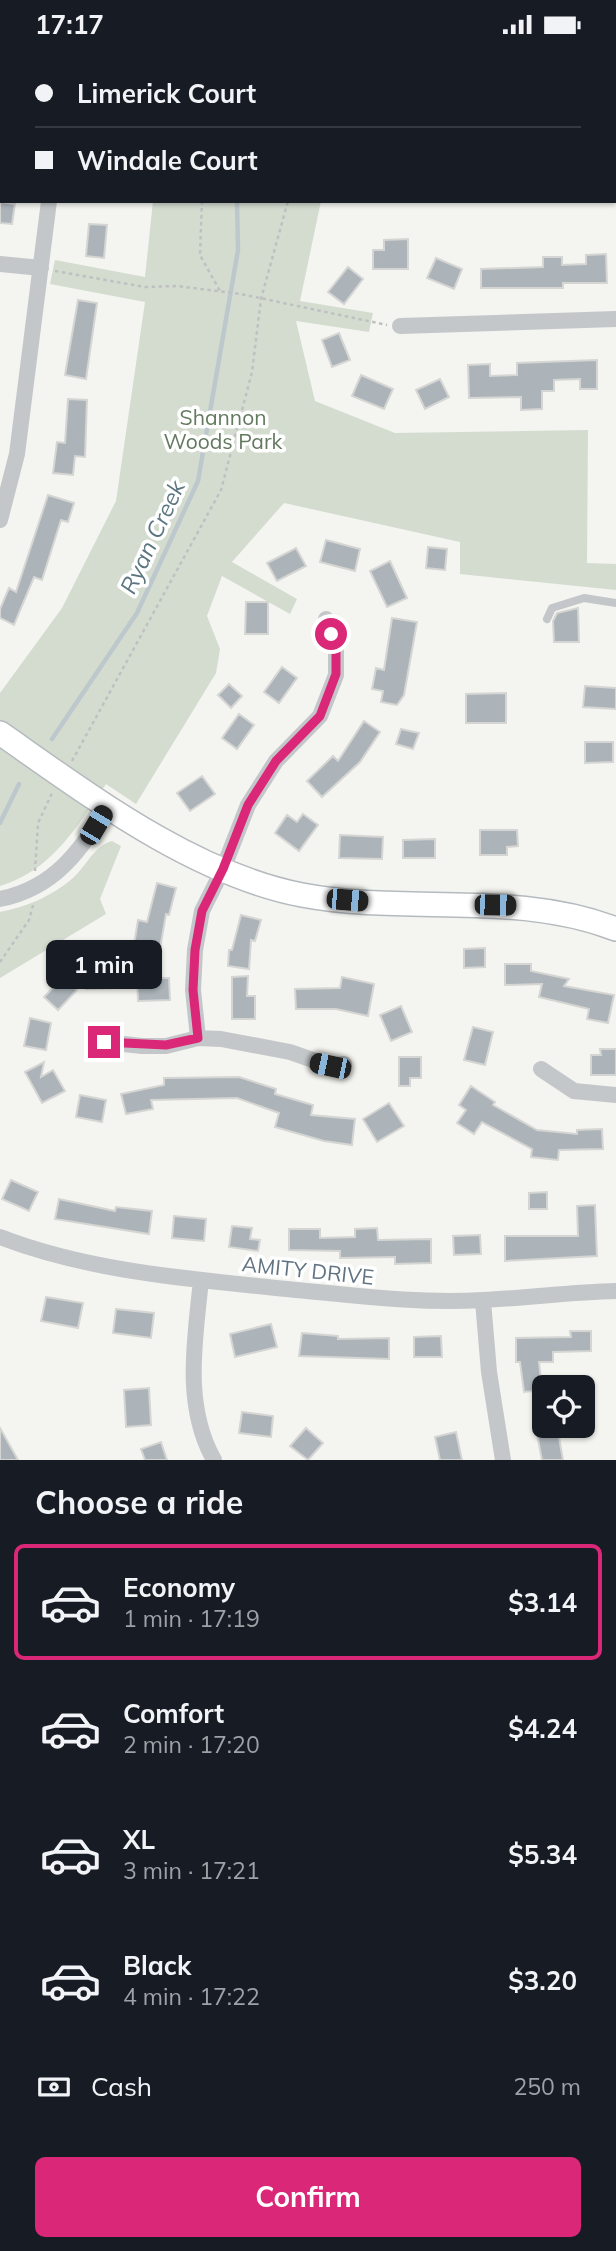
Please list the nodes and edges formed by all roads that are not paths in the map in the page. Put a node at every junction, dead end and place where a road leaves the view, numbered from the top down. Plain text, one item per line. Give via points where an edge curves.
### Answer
1 (49, 203) edge
2 (0, 264) edge
3 (41, 268) junction
4 (616, 319) edge
5 (400, 326) road end
6 (0, 520) edge
7 (616, 603) edge
8 (547, 618) dead end
9 (326, 619) dead end
10 (0, 733) edge
11 (108, 806) junction
12 (223, 869) junction
13 (0, 899) edge
14 (616, 929) edge
15 (198, 1038) junction
16 (104, 1042) dead end
17 (344, 1064) dead end
18 (541, 1069) dead end
19 (616, 1095) edge
20 (0, 1237) edge
21 (201, 1280) junction
22 (616, 1291) edge
23 (483, 1301) junction
24 (214, 1460) edge
25 (503, 1460) edge

1 - 3 street
2 - 3 street
3 - 6 street via 17,454
4 - 5 street
7 - 8 lane via 584,598 552,608
9 - 12 street via 336,649 336,674 320,716 276,761 248,805
10 - 11 main road
11 - 12 main road
11 - 13 street via 67,866 35,888
12 - 14 main road via 303,895 369,902 523,906 583,916
12 - 15 street via 202,911 195,950
15 - 16 street via 166,1045
15 - 17 street via 289,1052 330,1066
18 - 19 street via 573,1091
20 - 21 street, AMITY DRIVE via 38,1252
21 - 23 street, AMITY DRIVE via 378,1298
21 - 24 street via 193,1366 198,1423
22 - 23 street, AMITY DRIVE
23 - 25 street

